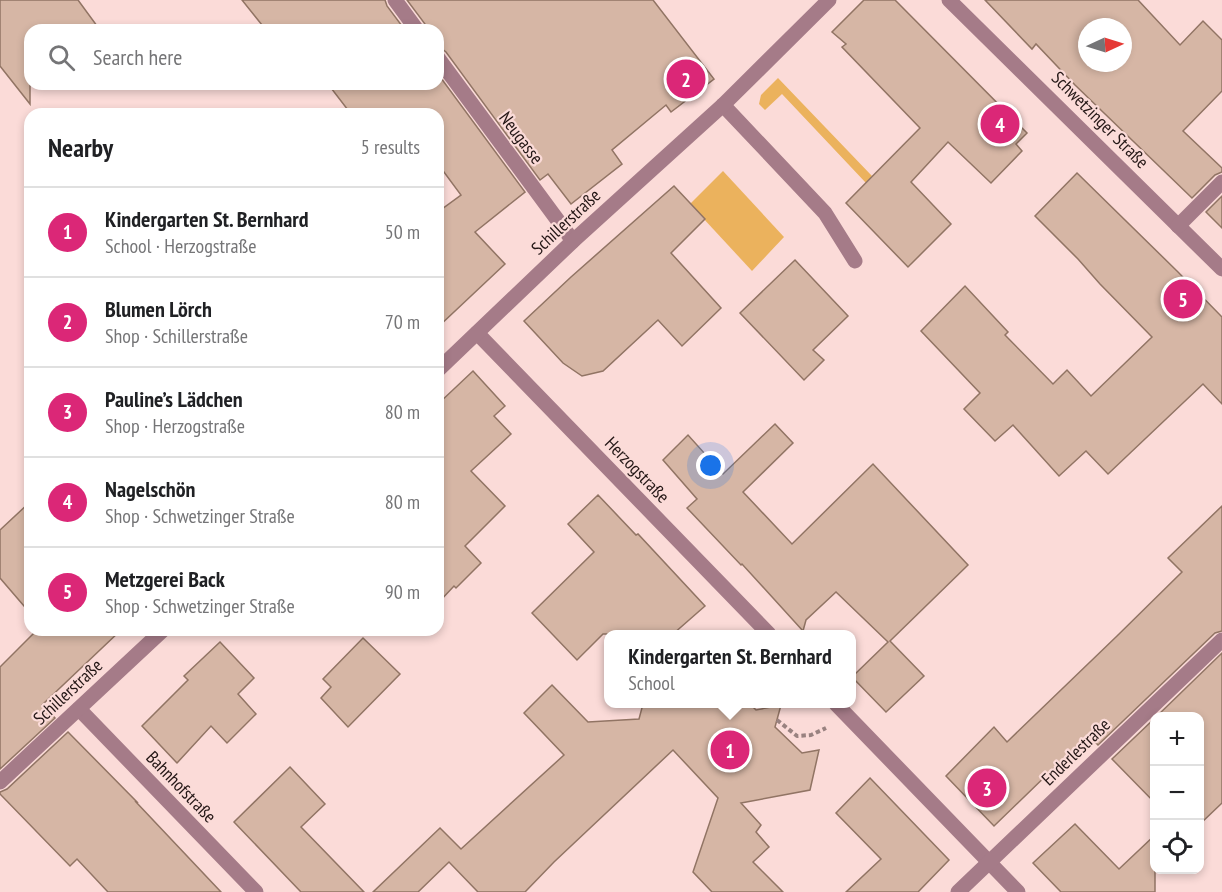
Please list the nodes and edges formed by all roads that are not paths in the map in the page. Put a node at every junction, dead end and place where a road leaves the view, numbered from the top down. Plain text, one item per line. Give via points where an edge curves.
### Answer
1 (395, 0) edge
2 (829, 0) edge
3 (949, 0) edge
4 (413, 24) edge
5 (444, 66) edge
6 (723, 105) junction
7 (1222, 182) edge
8 (1178, 226) junction
9 (573, 241) junction
10 (855, 261) dead end
11 (1222, 269) edge
12 (477, 333) junction
13 (444, 364) edge
14 (765, 630) edge
15 (157, 636) edge
16 (1222, 640) edge
17 (840, 708) edge
18 (79, 709) junction
19 (0, 782) edge
20 (989, 862) junction
21 (256, 892) edge
22 (957, 892) edge
23 (1018, 892) edge

1 - 4 street
2 - 6 street, Schillerstraße
3 - 8 street, Schwetzinger Straße
5 - 9 street, Neugasse
6 - 9 street, Schillerstraße
6 - 10 street via 825,213
7 - 8 street
8 - 11 street, Schwetzinger Straße
9 - 12 street, Schillerstraße
12 - 13 street, Schillerstraße
12 - 14 street, Herzogstraße
15 - 18 street, Schillerstraße
16 - 20 street, Enderlestraße
17 - 20 street
18 - 19 street, Schillerstraße
18 - 21 street, Bahnhofstraße
20 - 22 street, Enderlestraße
20 - 23 street

